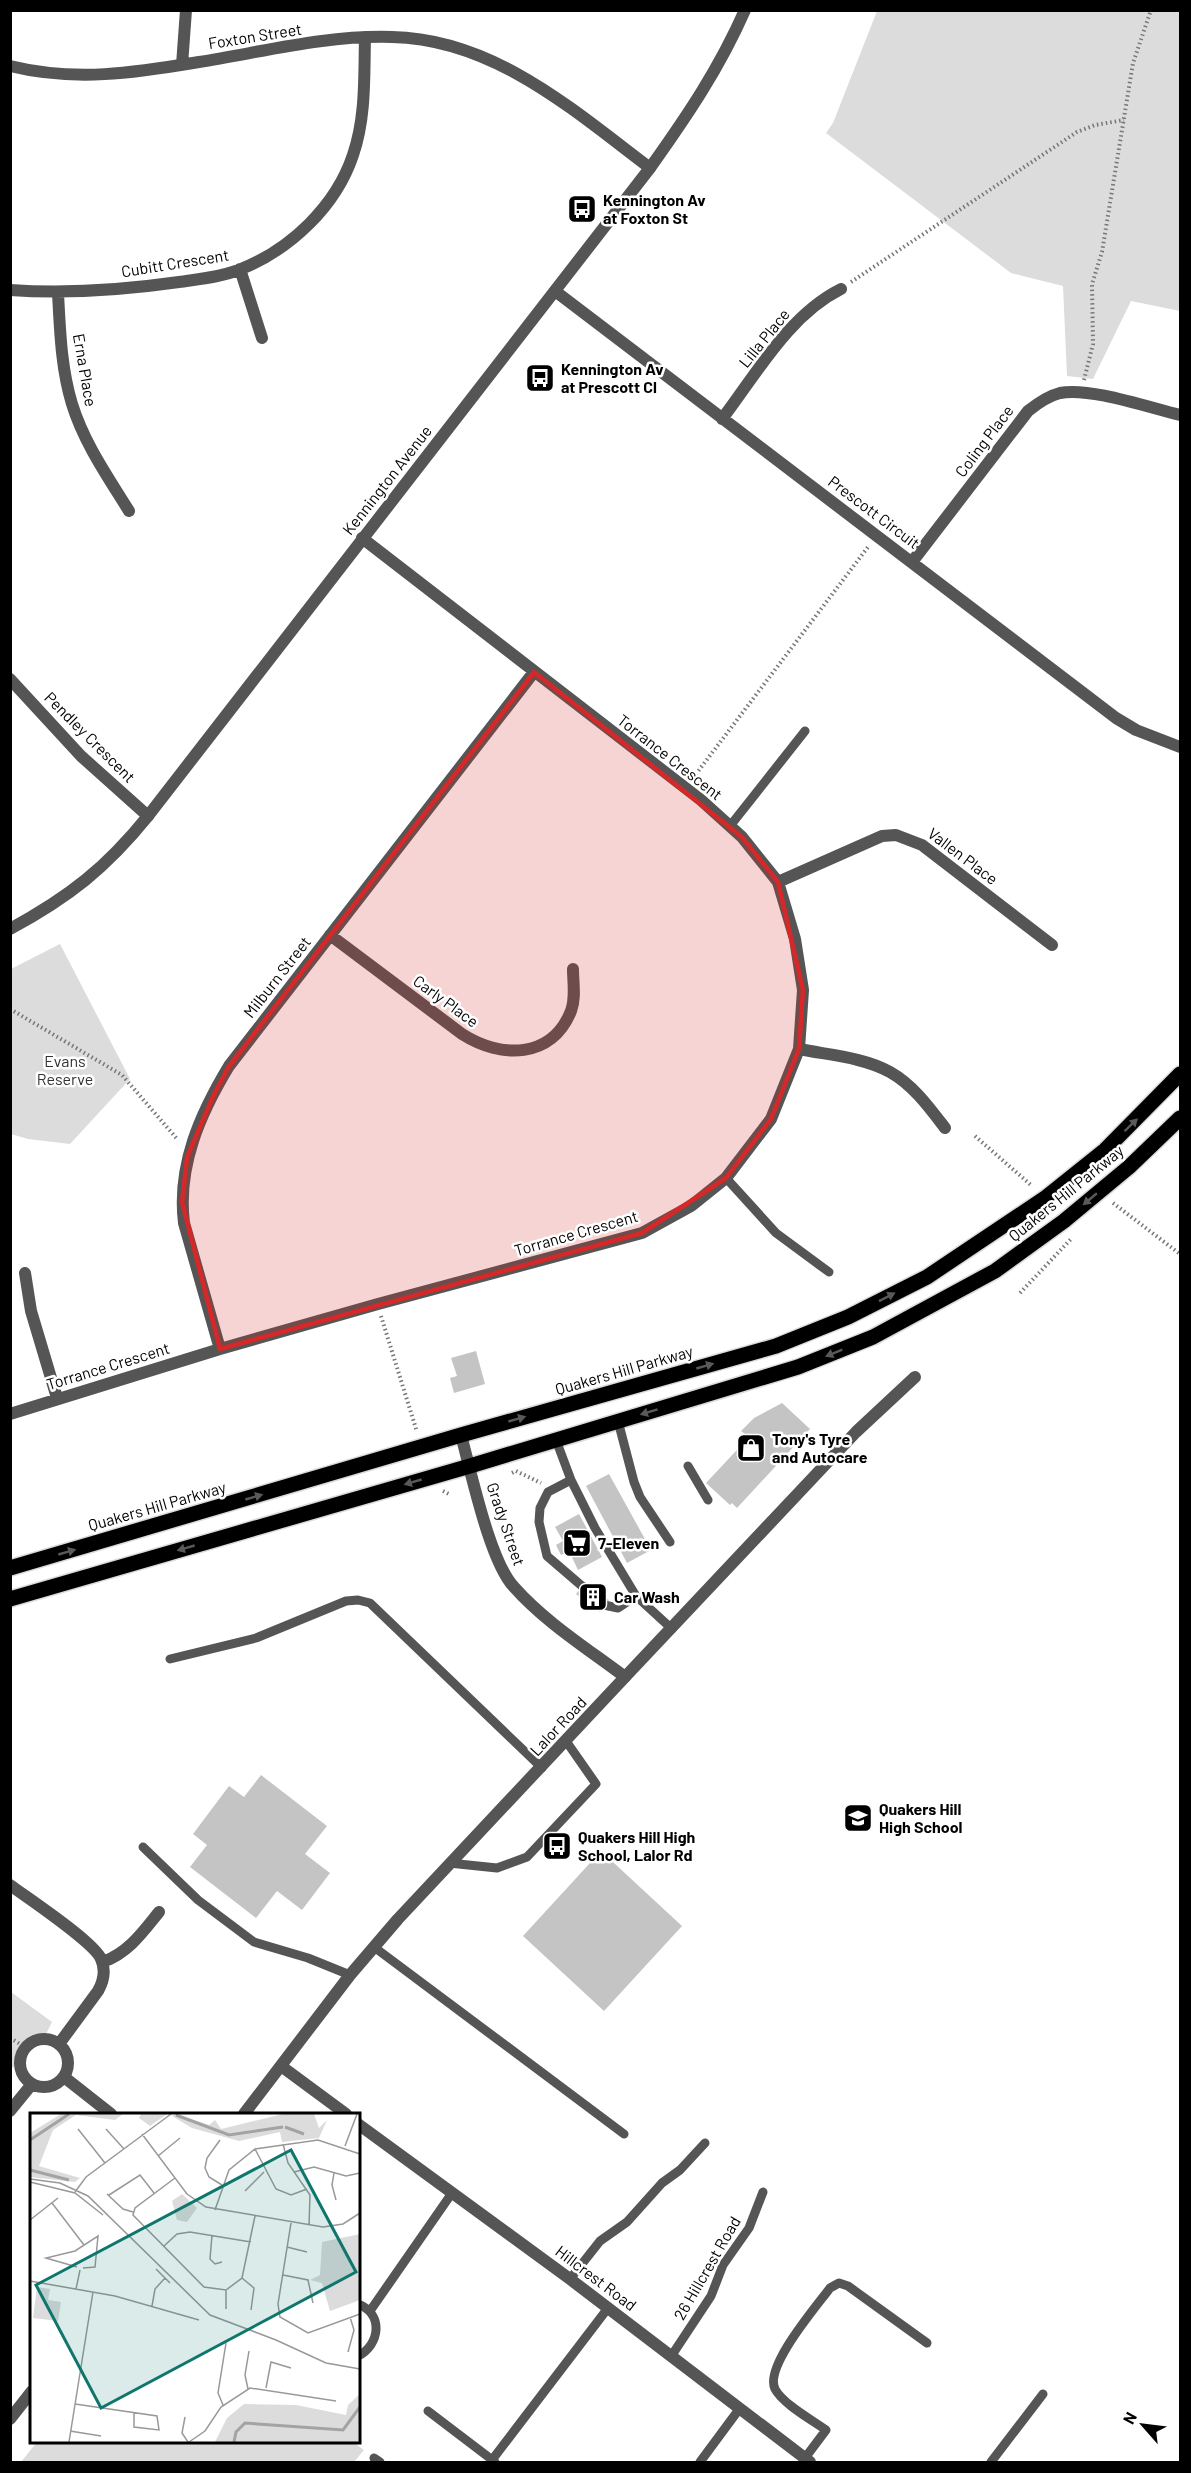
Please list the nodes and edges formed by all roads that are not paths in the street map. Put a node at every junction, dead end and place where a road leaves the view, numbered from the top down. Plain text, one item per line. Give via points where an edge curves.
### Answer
1 (186, 10) edge
2 (745, 10) edge
3 (365, 37) junction
4 (182, 65) junction
5 (10, 66) edge
6 (650, 168) junction
7 (240, 269) junction
8 (841, 288) road end
9 (10, 290) edge
10 (555, 291) junction
11 (58, 293) junction
12 (262, 338) dead end
13 (1180, 415) edge
14 (722, 419) junction
15 (129, 511) dead end
16 (362, 538) junction
17 (912, 562) junction
18 (534, 672) junction
19 (10, 679) edge
20 (805, 731) dead end
21 (1180, 747) edge
22 (148, 816) junction
23 (730, 826) junction
24 (778, 882) junction
25 (10, 928) edge
26 (330, 935) junction
27 (1052, 945) dead end
28 (573, 969) dead end
29 (799, 1049) junction
30 (1180, 1074) edge
31 (1180, 1118) edge
32 (945, 1128) dead end
33 (726, 1178) junction
34 (829, 1272) dead end
35 (25, 1273) dead end
36 (220, 1349) junction
37 (915, 1377) dead end
38 (57, 1398) junction
39 (10, 1414) edge
40 (618, 1421) junction
41 (461, 1435) junction
42 (556, 1440) junction
43 (470, 1466) junction
44 (688, 1466) dead end
45 (571, 1480) junction
46 (708, 1500) dead end
47 (670, 1542) dead end
48 (10, 1568) edge
49 (636, 1596) junction
50 (10, 1599) edge
51 (672, 1629) junction
52 (170, 1659) dead end
53 (626, 1677) junction
54 (566, 1741) junction
55 (542, 1768) junction
56 (143, 1848) dead end
57 (449, 1863) junction
58 (10, 1885) edge
59 (159, 1912) dead end
60 (374, 1947) junction
61 (103, 1962) junction
62 (350, 1975) junction
63 (59, 2044) junction
64 (281, 2066) junction
65 (64, 2077) junction
66 (32, 2084) junction
67 (10, 2111) edge
68 (109, 2113) edge
69 (246, 2113) edge
70 (343, 2113) edge
71 (360, 2125) edge
72 (624, 2134) dead end
73 (705, 2143) dead end
74 (763, 2192) dead end
75 (452, 2193) junction
76 (570, 2279) junction
77 (360, 2305) edge
78 (608, 2308) junction
79 (370, 2311) junction
80 (927, 2343) dead end
81 (360, 2355) edge
82 (672, 2355) junction
83 (30, 2394) edge
84 (1043, 2394) dead end
85 (740, 2408) junction
86 (428, 2411) dead end
87 (10, 2419) edge
88 (808, 2460) edge
89 (493, 2461) edge
90 (700, 2463) edge
91 (991, 2463) edge

1 - 4 street
2 - 6 street, Kennington Avenue via 716,71
3 - 4 street, Foxton Street
3 - 6 street, Foxton Street via 436,43 498,64 556,97
3 - 7 street, Cubitt Crescent via 364,106 352,157 341,182 307,226 285,244
4 - 5 street, Foxton Street via 86,76
6 - 10 street, Kennington Avenue
7 - 11 street, Cubitt Crescent via 156,285
7 - 12 street
8 - 14 street, Lilla Place via 810,308 790,330
9 - 11 street, Cubitt Crescent
10 - 14 street, Prescott Circuit
10 - 16 street, Kennington Avenue
11 - 15 street, Erna Place via 72,405 94,453
13 - 17 street, Coling Place via 1080,392 1060,393 1039,402 1028,411
14 - 17 street, Prescott Circuit
16 - 18 street, Torrance Crescent
16 - 22 street, Kennington Avenue
17 - 21 street, Prescott Circuit via 1116,718
18 - 23 street, Torrance Crescent
18 - 26 street, Milburn Street
19 - 22 street, Pendley Crescent via 81,756
20 - 23 lane
22 - 25 street, Kennington Avenue via 97,872 67,896
23 - 24 street, Torrance Crescent
24 - 27 street, Vallen Place via 882,836 896,835 922,845
24 - 29 street, Torrance Crescent via 795,939 803,990
26 - 28 street, Carly Place via 462,1034 502,1051 533,1048 557,1032 572,1010
26 - 36 street, Milburn Street via 229,1066 187,1158 184,1223
29 - 32 street via 862,1061 889,1071 918,1093
29 - 33 street, Torrance Crescent via 771,1119
41 -> 30 main road, Quakers Hill Parkway via 776,1346 848,1317 927,1277 1045,1198 1105,1150
31 -> 40 main road, Quakers Hill Parkway via 1064,1221 996,1271 954,1294 873,1337 798,1367
33 - 34 lane via 776,1233
33 - 36 street, Torrance Crescent via 691,1206 642,1233
35 - 38 street via 31,1311
36 - 38 street, Torrance Crescent
37 - 51 street, Lalor Road via 856,1432
38 - 39 street, Torrance Crescent
40 - 42 main road, Quakers Hill Parkway
40 - 47 lane via 640,1497
41 - 43 street, Grady Street
48 -> 41 main road, Quakers Hill Parkway
42 - 43 main road, Quakers Hill Parkway
42 - 45 lane
43 -> 50 main road, Quakers Hill Parkway
43 - 53 street, Grady Street via 499,1563 512,1586
44 - 46 lane
45 - 49 lane
45 - 49 lane via 552,1489 542,1502 540,1531 547,1556 604,1605 618,1608
49 - 51 lane
51 - 53 street, Lalor Road
52 - 55 lane via 256,1638 346,1601 370,1603
53 - 54 street, Lalor Road
54 - 55 street, Lalor Road
54 - 57 lane via 596,1784 527,1857 497,1868
55 - 57 street, Lalor Road
56 - 62 lane via 198,1900 254,1942
57 - 60 street, Lalor Road
58 - 61 street via 93,1947
59 - 61 street via 129,1948
60 - 62 street, Lalor Road
60 - 72 lane
61 - 63 street via 98,1991
62 - 64 street, Lalor Road
63 - 65 street via 69,2063
63 - 66 street via 44,2038 26,2047 19,2065
64 - 69 street, Lalor Road
64 - 70 street
65 - 66 street via 46,2088
65 - 68 street
66 - 67 street
71 - 75 street, Hillcrest Road
73 - 76 lane via 627,2222 600,2241
74 - 82 lane, 26 Hillcrest Road via 749,2228 723,2265 711,2296
75 - 76 street, Hillcrest Road
75 - 79 lane
76 - 78 street, Hillcrest Road
77 - 79 lane
78 - 82 street, Hillcrest Road
78 - 89 lane
79 - 81 lane via 375,2319 376,2337 372,2346
80 - 88 lane via 848,2286 839,2283 830,2288 779,2359 774,2374 774,2387 783,2398 826,2430
82 - 85 street, Hillcrest Road
83 - 87 street
84 - 91 lane
85 - 88 street, Hillcrest Road
85 - 90 lane
86 - 89 lane

